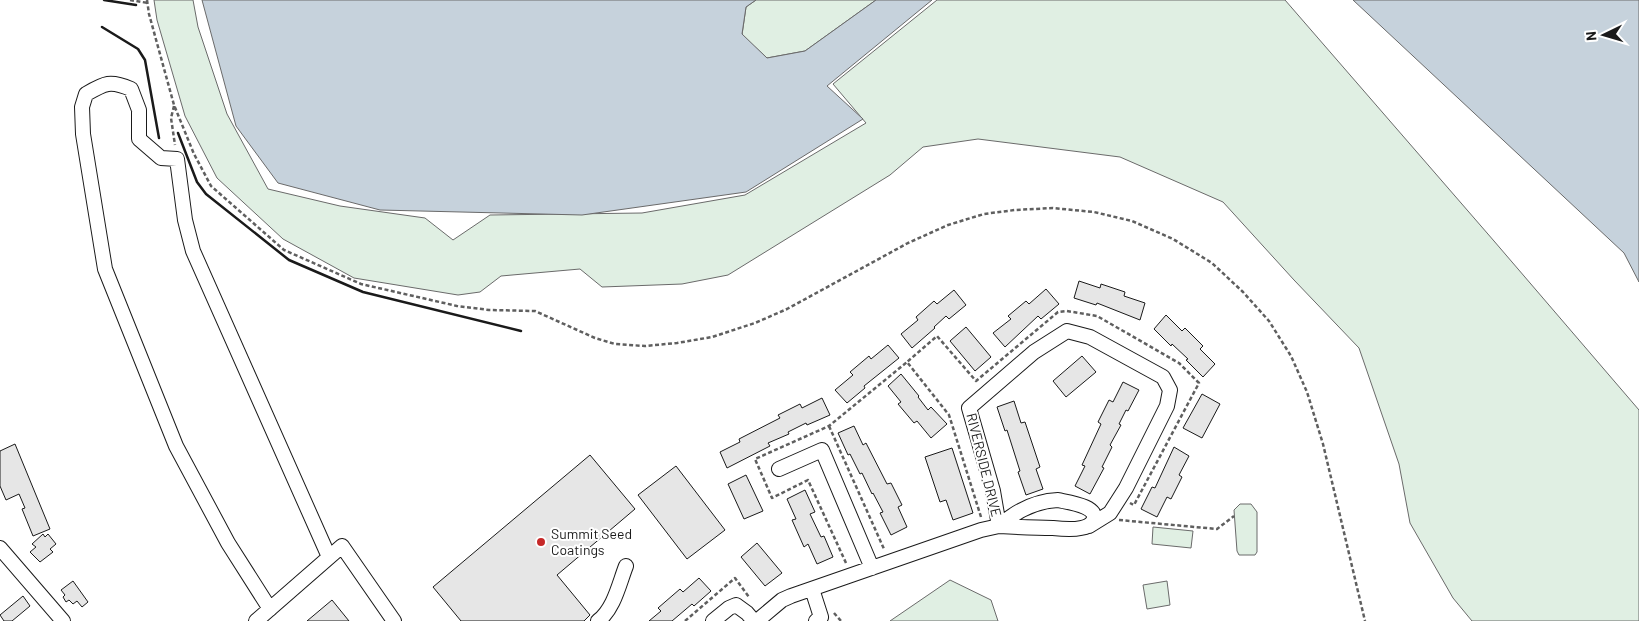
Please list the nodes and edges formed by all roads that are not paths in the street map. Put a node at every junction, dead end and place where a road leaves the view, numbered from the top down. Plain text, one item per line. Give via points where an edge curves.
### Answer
1 (779, 469) dead end
2 (999, 526) junction
3 (1089, 526) junction
4 (0, 548) edge
5 (329, 558) junction
6 (626, 566) dead end
7 (872, 568) junction
8 (812, 589) junction
9 (270, 609) junction
10 (62, 621) edge
11 (256, 621) edge
12 (394, 621) edge
13 (598, 621) edge
14 (713, 621) edge
15 (756, 621) edge
16 (816, 621) edge

1 - 7 street via 822,450
2 - 3 street via 1075,529
2 - 3 street via 1027,506 1058,500 1093,512
2 - 3 street, RIVERSIDE DRIVE via 993,491 969,408 1034,352 1067,331 1090,337 1163,377 1170,390 1167,406 1126,488 1110,513
2 - 7 street, RIVERSIDE DRIVE
4 - 10 street
5 - 9 street
5 - 9 street via 193,251 185,220 177,159 161,158 139,139 139,110 131,89 117,83 104,83 86,94 82,107 83,134 105,269 176,446 228,543
5 - 12 street via 342,546
6 - 13 street via 614,598
7 - 8 street, RIVERSIDE DRIVE
8 - 15 street, RIVERSIDE DRIVE via 782,600
8 - 16 street via 821,617
9 - 11 street
14 - 15 street via 736,606

